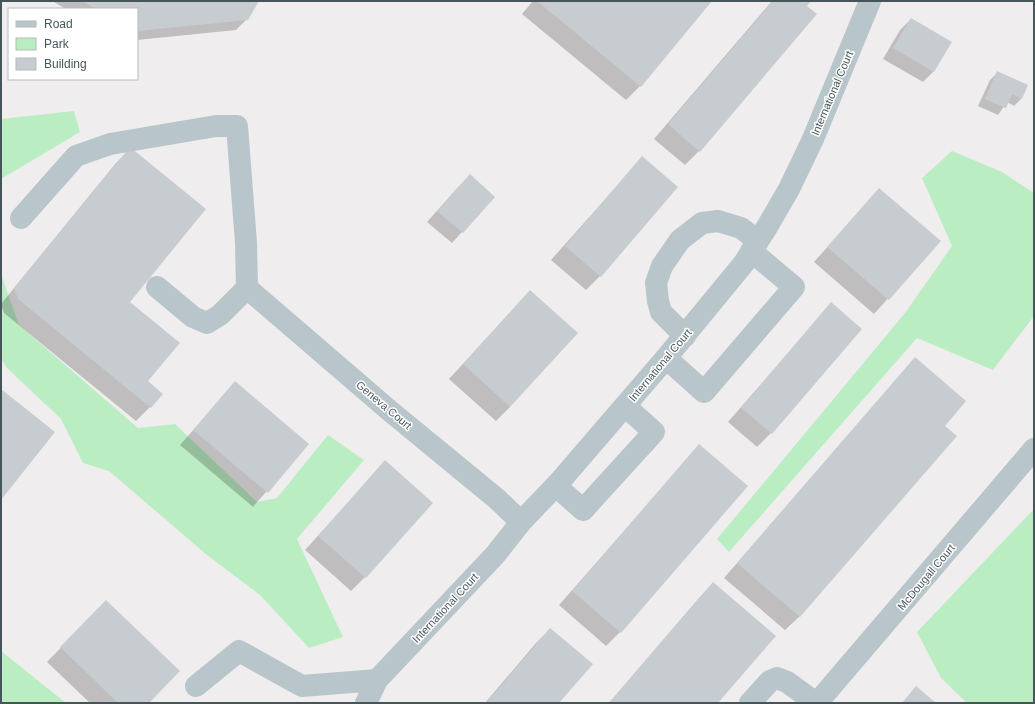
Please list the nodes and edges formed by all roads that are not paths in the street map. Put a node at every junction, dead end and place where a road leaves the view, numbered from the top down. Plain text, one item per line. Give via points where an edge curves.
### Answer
1 (870, 1) edge
2 (21, 218) dead end
3 (755, 246) junction
4 (157, 287) dead end
5 (247, 288) junction
6 (685, 336) junction
7 (666, 358) junction
8 (625, 406) junction
9 (1034, 449) edge
10 (556, 486) junction
11 (521, 522) junction
12 (376, 680) junction
13 (196, 686) dead end
14 (366, 703) edge
15 (750, 703) edge
16 (817, 703) edge

1 - 3 street, International Court via 813,139 789,189
2 - 5 street via 76,156 110,144 216,126 237,126
3 - 6 street, International Court
3 - 6 street via 741,228 718,221 702,223 680,240 662,266 656,283 661,312
3 - 7 street via 794,287 704,392
4 - 5 street via 193,317 207,323 220,315
5 - 11 street, Geneva Court
6 - 7 street, International Court
7 - 8 street, International Court
8 - 10 street, International Court
8 - 10 street via 654,432 583,510
9 - 16 street, McDougall Court
10 - 11 street, International Court
11 - 12 street, International Court via 495,555
12 - 13 street via 302,686 239,651
12 - 14 street
15 - 16 street via 770,681 777,678

